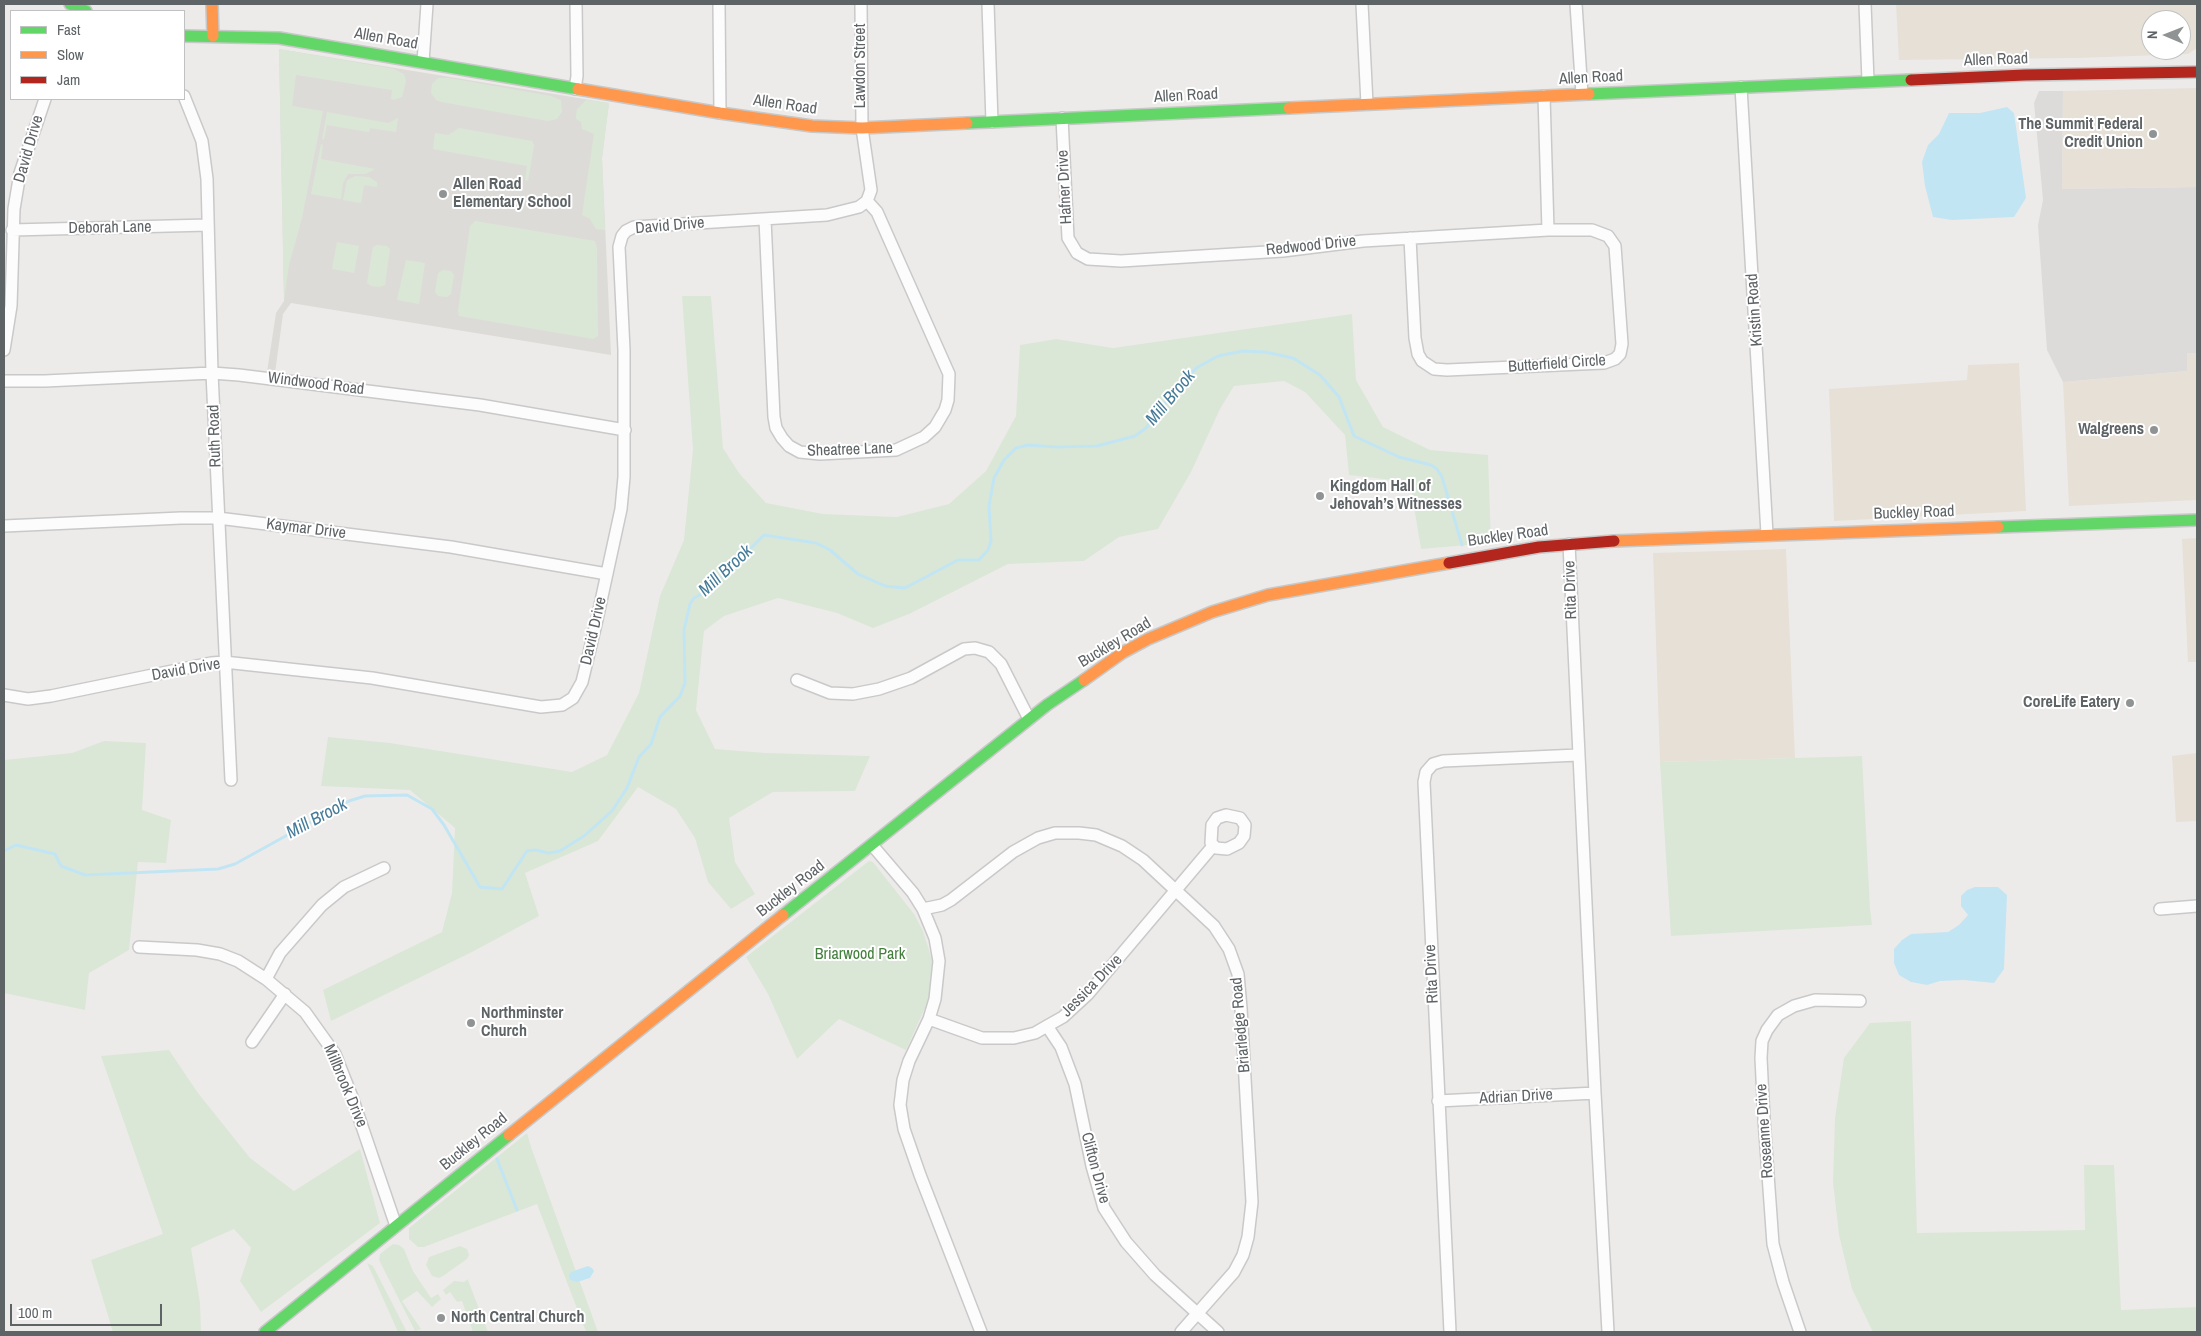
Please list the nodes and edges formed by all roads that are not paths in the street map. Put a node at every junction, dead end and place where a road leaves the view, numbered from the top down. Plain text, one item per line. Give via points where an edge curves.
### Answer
1 (70, 4) edge
2 (212, 4) edge
3 (427, 4) edge
4 (576, 4) edge
5 (718, 4) edge
6 (861, 4) edge
7 (988, 4) edge
8 (1362, 4) edge
9 (1576, 4) edge
10 (1865, 4) edge
11 (84, 10) edge
12 (185, 36) edge
13 (213, 36) junction
14 (424, 62) junction
15 (2197, 72) edge
16 (1868, 81) junction
17 (1741, 86) junction
18 (575, 89) junction
19 (1582, 94) junction
20 (1544, 96) junction
21 (185, 98) edge
22 (45, 100) edge
23 (1367, 104) junction
24 (720, 113) junction
25 (1062, 118) junction
26 (992, 122) junction
27 (862, 128) junction
28 (867, 201) junction
29 (765, 219) junction
30 (208, 226) junction
31 (12, 230) junction
32 (1548, 230) junction
33 (1410, 238) junction
34 (1076, 253) joint
35 (4, 350) edge
36 (212, 373) junction
37 (4, 381) edge
38 (625, 430) junction
39 (218, 518) junction
40 (2197, 520) edge
41 (4, 526) edge
42 (1767, 534) junction
43 (1570, 544) junction
44 (606, 574) junction
45 (224, 662) junction
46 (798, 680) dead end
47 (4, 695) edge
48 (1029, 719) junction
49 (1578, 755) junction
50 (231, 780) dead end
51 (872, 845) junction
52 (1213, 846) dead end
53 (384, 868) dead end
54 (1175, 890) junction
55 (2197, 906) edge
56 (923, 909) junction
57 (2160, 909) dead end
58 (139, 947) dead end
59 (266, 979) junction
60 (285, 994) junction
61 (1860, 1001) dead end
62 (929, 1019) junction
63 (1047, 1026) junction
64 (252, 1042) dead end
65 (1595, 1093) junction
66 (1438, 1101) junction
67 (396, 1226) junction
68 (1198, 1313) junction
69 (265, 1332) edge
70 (981, 1332) edge
71 (1181, 1332) edge
72 (1218, 1332) edge
73 (1450, 1332) edge
74 (1608, 1332) edge
75 (1800, 1332) edge

1 - 11 street
2 - 13 street
3 - 14 street
4 - 18 street
5 - 24 street
6 - 27 street, Lawdon Street
7 - 26 street
8 - 23 street
9 - 19 street
10 - 16 street
12 - 13 street, Allen Road
13 - 14 street, Allen Road via 279,38
14 - 18 street, Allen Road
15 - 16 street, Allen Road
16 - 17 street, Allen Road
17 - 19 street, Allen Road
17 - 42 street, Kristin Road
18 - 24 street, Allen Road
19 - 20 street, Allen Road
20 - 23 street, Allen Road
20 - 32 street
21 - 30 street, Ruth Road via 202,141
22 - 31 street, David Drive via 20,173
23 - 25 street, Allen Road
24 - 27 street, Allen Road via 812,126
25 - 26 street, Allen Road
25 - 34 street, Hafner Drive via 1068,238
26 - 27 street, Allen Road
27 - 28 street via 870,190
28 - 29 street, David Drive via 859,207 827,215
28 - 29 street, Sheatree Lane via 878,212 949,374 946,410 935,427 924,437 896,450 800,452 789,446 776,428
29 - 38 street, David Drive via 634,226 626,231 619,247
30 - 31 street, Deborah Lane
30 - 36 street, Ruth Road
31 - 35 street, David Drive via 11,306
32 - 33 street, Redwood Drive
32 - 33 street, Butterfield Circle via 1592,230 1608,236 1615,246 1622,344 1615,359 1604,363 1434,369 1418,354 1415,338
33 - 34 street, Redwood Drive via 1121,261 1088,259
36 - 37 street, Windwood Road
36 - 38 street, Windwood Road via 480,405
36 - 39 street, Ruth Road
38 - 44 street, David Drive via 621,508
39 - 41 street, Kaymar Drive
39 - 44 street, Kaymar Drive via 451,547
39 - 45 street, Ruth Road
40 - 42 street, Buckley Road
42 - 43 street, Buckley Road
43 - 48 street, Buckley Road via 1465,559 1277,594 1212,612 1122,653
43 - 49 street, Rita Drive
44 - 45 street, David Drive via 582,682 573,698 562,705 541,707 372,678
45 - 47 street, David Drive via 51,696
45 - 50 street, Ruth Road
46 - 48 street via 830,693 853,694 911,678 964,649 975,648 989,652 1001,664
48 - 51 street, Buckley Road
49 - 65 street, Rita Drive
49 - 66 street, Rita Drive via 1443,761 1433,764 1426,772 1424,826
51 - 56 street
51 - 67 street, Buckley Road
52 - 54 street, Jessica Drive
53 - 59 street via 344,887 322,905 280,953
54 - 56 street, Briarledge Road via 1156,870 1122,846 1096,835 1054,833 1012,852 951,900
54 - 63 street, Jessica Drive via 1088,994 1063,1017
54 - 68 street, Briarledge Road via 1214,926 1229,949 1238,974 1252,1202 1243,1255 1234,1272
55 - 57 street
56 - 62 street via 935,938 939,961 936,999
58 - 59 street, Millbrook Drive via 220,954 238,960
59 - 60 street, Millbrook Drive
60 - 64 street
60 - 67 street, Millbrook Drive via 315,1024 335,1054
61 - 75 street, Roseanne Drive via 1815,1000 1794,1006 1778,1015 1762,1041 1773,1244
62 - 63 street, Jessica Drive via 982,1038 1014,1038
62 - 70 street via 903,1080 900,1104 904,1130
63 - 68 street, Clifton Drive via 1061,1047 1075,1084 1104,1208 1126,1242 1155,1275
65 - 66 street, Adrian Drive
65 - 74 street, Rita Drive
66 - 73 street, Rita Drive
67 - 69 street, Buckley Road
68 - 71 street, Briarledge Road
68 - 72 street, Clifton Drive

